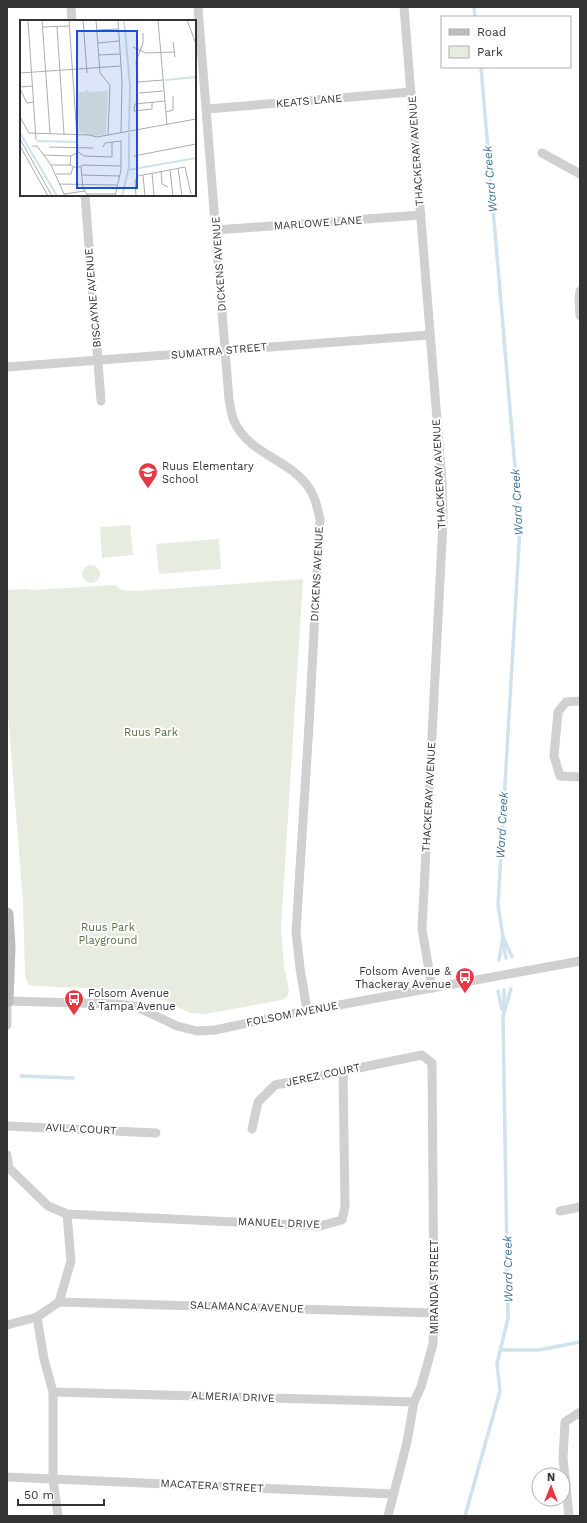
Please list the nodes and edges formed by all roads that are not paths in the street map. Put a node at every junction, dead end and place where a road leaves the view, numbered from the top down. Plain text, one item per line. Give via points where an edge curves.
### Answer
1 (71, 7) edge
2 (198, 7) edge
3 (404, 7) edge
4 (72, 20) edge
5 (411, 92) junction
6 (207, 109) junction
7 (542, 154) dead end
8 (580, 174) edge
9 (85, 196) edge
10 (420, 215) junction
11 (216, 230) junction
12 (580, 292) edge
13 (580, 316) edge
14 (430, 335) junction
15 (225, 350) junction
16 (98, 361) junction
17 (7, 367) edge
18 (101, 400) dead end
19 (580, 701) edge
20 (580, 777) edge
21 (7, 914) edge
22 (580, 961) edge
23 (432, 988) junction
24 (7, 1001) edge
25 (307, 1010) junction
26 (7, 1025) edge
27 (422, 1055) joint
28 (343, 1071) junction
29 (7, 1126) edge
30 (252, 1129) dead end
31 (156, 1133) dead end
32 (7, 1155) edge
33 (8, 1169) edge
34 (580, 1207) edge
35 (560, 1211) dead end
36 (67, 1214) junction
37 (59, 1302) junction
38 (434, 1313) junction
39 (38, 1317) junction
40 (7, 1325) edge
41 (53, 1392) junction
42 (414, 1402) junction
43 (580, 1412) edge
44 (7, 1477) edge
45 (53, 1479) junction
46 (393, 1494) junction
47 (58, 1516) edge
48 (388, 1516) edge
49 (569, 1516) edge

1 - 4 street
2 - 6 street, DICKENS AVENUE
3 - 5 street, THACKERAY AVENUE
5 - 6 street, KEATS LANE
5 - 10 street, THACKERAY AVENUE
6 - 11 street, DICKENS AVENUE
7 - 8 street
9 - 16 street, BISCAYNE AVENUE
10 - 11 street, MARLOWE LANE
10 - 14 street, THACKERAY AVENUE
11 - 15 street, DICKENS AVENUE
12 - 13 street
14 - 15 street, SUMATRA STREET
14 - 23 street, THACKERAY AVENUE via 443,522 422,929
15 - 16 street, SUMATRA STREET
15 - 25 street, DICKENS AVENUE via 229,400 234,421 245,438 257,449 294,471 307,485 316,500 320,519 296,932
16 - 17 street, SUMATRA STREET
16 - 18 street, BISCAYNE AVENUE
19 - 20 street via 566,702 558,712 554,756 560,776
21 - 24 street
22 - 23 street, FOLSOM AVENUE
23 - 25 street, FOLSOM AVENUE
24 - 25 street, FOLSOM AVENUE via 135,1006 177,1026 197,1031 214,1030
24 - 26 street
27 - 28 street, JEREZ COURT
27 - 38 street, MIRANDA STREET via 432,1063
28 - 30 street, JEREZ COURT via 275,1085 258,1102
28 - 36 street, MANUEL DRIVE via 345,1206 342,1220 320,1226
29 - 31 street, AVILA COURT
32 - 33 street
33 - 36 street via 48,1206
34 - 35 street
36 - 37 street via 71,1261
37 - 38 street, SALAMANCA AVENUE
37 - 39 street
38 - 42 street, MIRANDA STREET via 433,1344
39 - 40 street
39 - 41 street via 44,1359
41 - 42 street, ALMERIA DRIVE
41 - 45 street
42 - 46 street, MIRANDA STREET via 407,1442
43 - 49 street via 565,1422 562,1458
44 - 45 street, MACATERA STREET
45 - 46 street, MACATERA STREET
45 - 47 street
46 - 48 street, MIRANDA STREET

